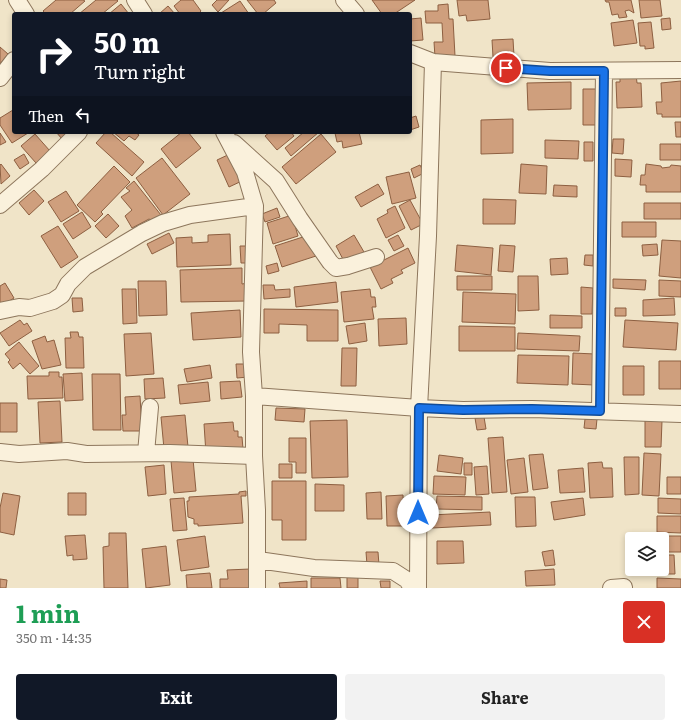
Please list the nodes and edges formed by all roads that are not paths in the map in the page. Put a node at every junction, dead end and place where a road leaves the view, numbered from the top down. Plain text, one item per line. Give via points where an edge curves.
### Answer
1 (18, 0) edge
2 (344, 0) edge
3 (25, 12) edge
4 (354, 12) edge
5 (412, 54) edge
6 (433, 62) junction
7 (12, 63) edge
8 (681, 70) edge
9 (604, 71) junction
10 (0, 78) edge
11 (77, 134) edge
12 (227, 135) edge
13 (0, 204) edge
14 (255, 206) junction
15 (376, 257) dead end
16 (0, 311) edge
17 (254, 396) junction
18 (150, 407) dead end
19 (419, 408) junction
20 (600, 411) junction
21 (681, 414) edge
22 (0, 452) edge
23 (146, 453) junction
24 (254, 456) junction
25 (258, 560) junction
26 (258, 588) edge
27 (412, 588) edge
28 (418, 588) edge

1 - 3 street
2 - 4 street
5 - 6 street
6 - 9 street via 550,71
6 - 19 street via 428,236
7 - 10 street
8 - 9 street
9 - 20 street
11 - 13 street via 42,169
12 - 14 street via 245,172
12 - 15 street via 276,180 300,219 336,268
14 - 16 street via 190,215 163,223 142,232 85,267 68,284 62,295 53,301 30,308 19,307
14 - 17 street via 251,352
17 - 19 street
17 - 24 street
18 - 23 street
19 - 20 street
19 - 28 street
20 - 21 street
22 - 23 street
23 - 24 street
24 - 25 street
25 - 26 street
25 - 27 street via 314,568 393,572 407,580

